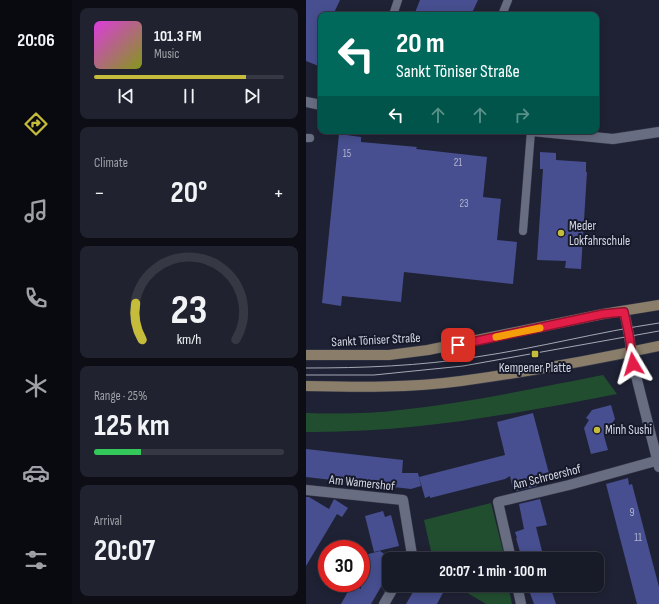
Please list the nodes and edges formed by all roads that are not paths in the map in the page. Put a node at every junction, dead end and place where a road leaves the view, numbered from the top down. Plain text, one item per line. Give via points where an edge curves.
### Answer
1 (398, 0) edge
2 (508, 0) edge
3 (394, 12) edge
4 (503, 12) edge
5 (306, 102) edge
6 (318, 104) edge
7 (659, 132) edge
8 (531, 134) edge
9 (562, 134) edge
10 (523, 231) dead end
11 (659, 305) edge
12 (624, 312) junction
13 (659, 346) edge
14 (631, 352) junction
15 (306, 355) edge
16 (306, 386) edge
17 (659, 462) edge
18 (306, 490) edge
19 (412, 552) edge
20 (509, 552) edge
21 (391, 592) edge
22 (518, 592) edge
23 (384, 604) edge
24 (521, 604) edge

1 - 3 lane
2 - 4 lane
5 - 6 street
7 - 9 street via 613,139
8 - 10 lane
11 - 12 main road, Sankt Töniser Straße
12 - 14 street
12 - 15 main road, Sankt Töniser Straße via 603,314 428,350 389,355
13 - 14 main road
14 - 16 main road via 460,381 410,385
14 - 17 street
17 - 20 street, Am Schroershof via 498,502
18 - 19 street, Am Wamershof via 403,500
21 - 23 street
22 - 24 street

